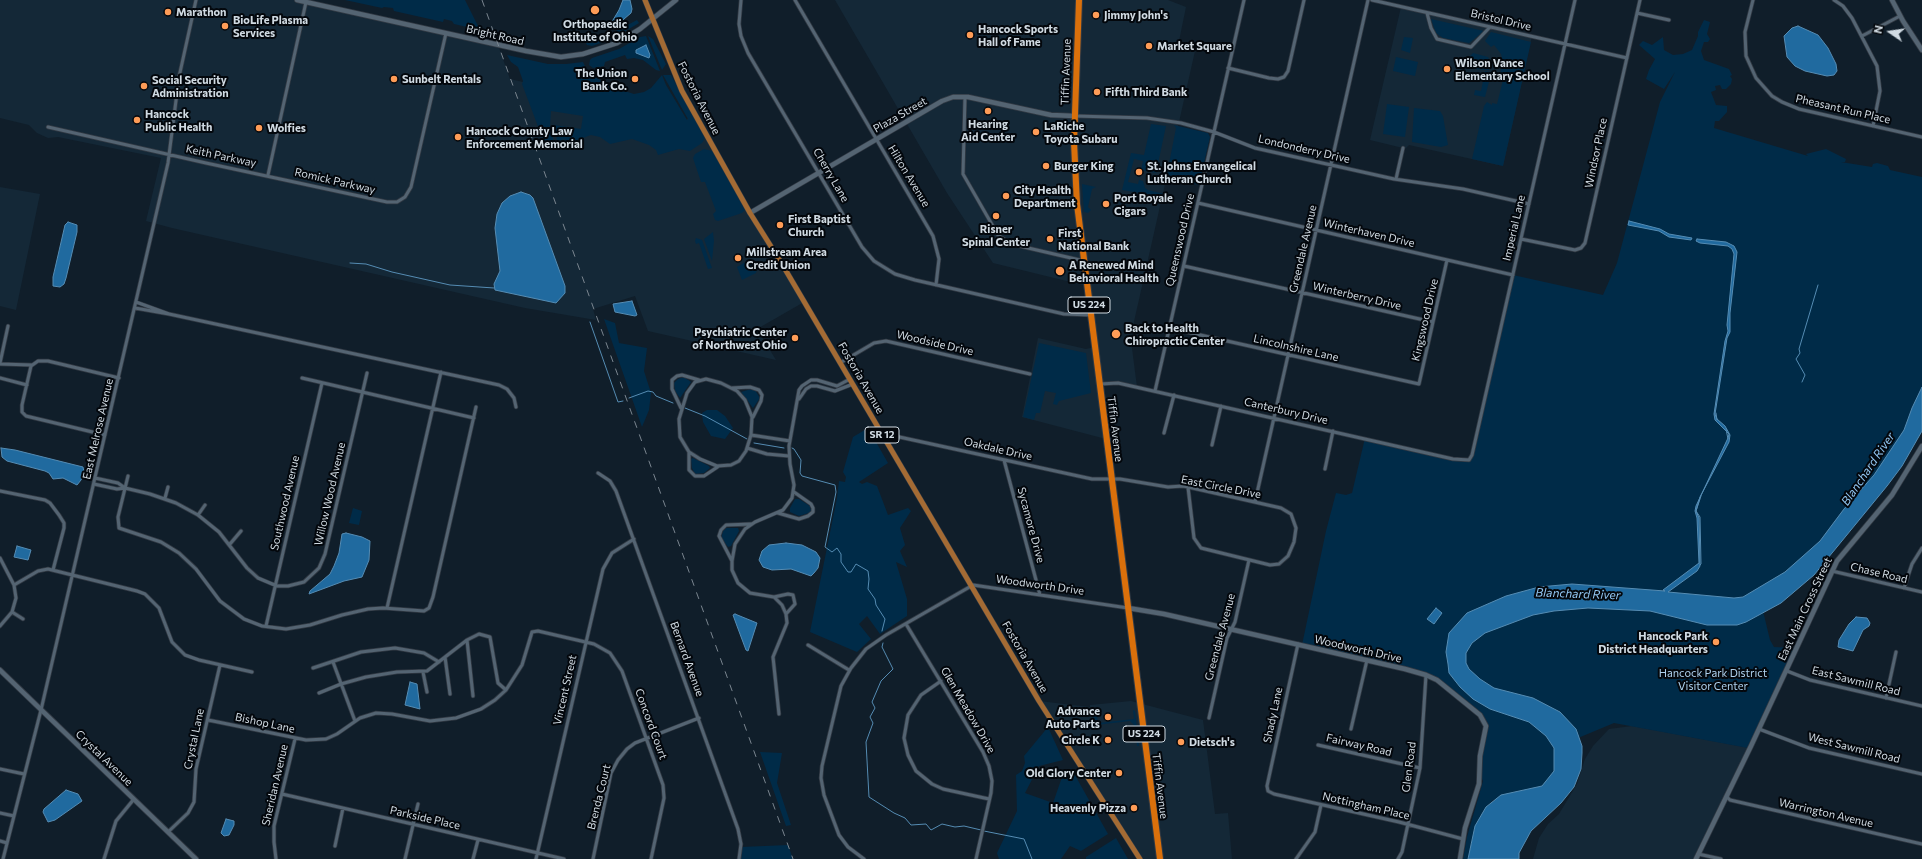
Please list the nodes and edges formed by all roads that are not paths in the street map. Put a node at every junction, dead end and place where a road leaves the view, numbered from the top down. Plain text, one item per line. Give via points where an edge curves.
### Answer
1 (196, 0) edge
2 (297, 0) edge
3 (645, 0) edge
4 (676, 0) edge
5 (741, 0) edge
6 (795, 0) edge
7 (1079, 0) edge
8 (1244, 0) edge
9 (1304, 0) edge
10 (1368, 0) edge
11 (1372, 0) edge
12 (1575, 0) edge
13 (1640, 0) edge
14 (1753, 0) edge
15 (1834, 0) edge
16 (1892, 0) edge
17 (306, 2) junction
18 (1428, 13) junction
19 (1637, 13) junction
20 (1900, 16) junction
21 (652, 20) junction
22 (1669, 20) dead end
23 (1490, 27) junction
24 (446, 33) junction
25 (1862, 36) junction
26 (1565, 44) junction
27 (1922, 50) edge
28 (1627, 58) junction
29 (1228, 68) junction
30 (965, 97) junction
31 (1075, 116) junction
32 (1873, 126) junction
33 (48, 127) dead end
34 (1214, 132) junction
35 (1922, 137) edge
36 (877, 139) junction
37 (1403, 148) dead end
38 (169, 155) junction
39 (1331, 165) junction
40 (819, 173) junction
41 (268, 176) junction
42 (1396, 179) junction
43 (1198, 203) junction
44 (1529, 204) junction
45 (750, 214) junction
46 (1316, 230) junction
47 (1521, 239) junction
48 (1447, 260) junction
49 (1084, 261) junction
50 (1184, 266) junction
51 (1513, 275) junction
52 (936, 285) junction
53 (1302, 292) junction
54 (136, 302) junction
55 (135, 308) junction
56 (169, 314) junction
57 (1091, 315) junction
58 (1433, 322) junction
59 (8, 326) dead end
60 (1170, 328) junction
61 (1288, 355) junction
62 (840, 362) junction
63 (0, 363) edge
64 (32, 364) junction
65 (441, 372) junction
66 (367, 373) dead end
67 (1030, 374) dead end
68 (0, 378) edge
69 (119, 378) junction
70 (302, 378) dead end
71 (699, 380) junction
72 (851, 382) junction
73 (322, 383) junction
74 (1099, 384) junction
75 (1419, 384) joint
76 (27, 385) junction
77 (732, 388) junction
78 (1155, 391) junction
79 (362, 392) junction
80 (1174, 395) junction
81 (799, 399) junction
82 (1221, 406) junction
83 (476, 407) dead end
84 (516, 407) dead end
85 (433, 408) junction
86 (681, 408) junction
87 (752, 417) junction
88 (474, 418) junction
89 (1274, 418) junction
90 (1333, 431) junction
91 (881, 433) junction
92 (1164, 434) dead end
93 (105, 435) junction
94 (751, 435) junction
95 (790, 441) junction
96 (1212, 445) dead end
97 (1922, 446) edge
98 (747, 448) junction
99 (689, 452) junction
100 (789, 456) junction
101 (1004, 460) junction
102 (1469, 460) joint
103 (719, 466) junction
104 (1324, 470) dead end
105 (598, 473) dead end
106 (128, 476) dead end
107 (95, 478) junction
108 (1111, 479) junction
109 (94, 484) junction
110 (168, 487) dead end
111 (1188, 487) junction
112 (125, 488) junction
113 (0, 490) edge
114 (794, 492) junction
115 (165, 498) junction
116 (1255, 502) junction
117 (205, 505) dead end
118 (778, 513) junction
119 (198, 515) junction
120 (751, 524) junction
121 (242, 531) dead end
122 (634, 539) junction
123 (230, 544) junction
124 (1922, 548) edge
125 (0, 558) edge
126 (1249, 560) junction
127 (732, 561) junction
128 (53, 570) junction
129 (1832, 571) junction
130 (73, 575) junction
131 (14, 585) junction
132 (275, 585) junction
133 (971, 586) junction
134 (1904, 588) junction
135 (1922, 592) edge
136 (1040, 594) junction
137 (774, 597) junction
138 (387, 608) junction
139 (1128, 608) junction
140 (12, 612) junction
141 (786, 614) junction
142 (23, 619) dead end
143 (906, 624) junction
144 (0, 626) edge
145 (266, 626) junction
146 (1231, 629) junction
147 (467, 640) junction
148 (586, 642) junction
149 (1298, 644) junction
150 (808, 645) dead end
151 (1896, 652) dead end
152 (445, 657) junction
153 (1367, 660) junction
154 (333, 662) junction
155 (439, 662) junction
156 (220, 665) junction
157 (313, 668) dead end
158 (0, 670) edge
159 (849, 670) junction
160 (1787, 671) junction
161 (252, 672) dead end
162 (423, 672) junction
163 (1426, 675) junction
164 (941, 681) junction
165 (341, 684) junction
166 (506, 690) junction
167 (426, 692) dead end
168 (318, 693) dead end
169 (450, 694) dead end
170 (473, 696) dead end
171 (1886, 698) junction
172 (1922, 706) edge
173 (41, 710) junction
174 (780, 714) dead end
175 (699, 718) junction
176 (1209, 718) dead end
177 (208, 720) junction
178 (355, 721) junction
179 (1351, 729) dead end
180 (1759, 729) junction
181 (646, 738) junction
182 (295, 739) junction
183 (1318, 745) dead end
184 (1420, 768) junction
185 (0, 769) edge
186 (24, 774) junction
187 (1922, 774) edge
188 (1266, 789) joint
189 (282, 794) junction
190 (1726, 797) junction
191 (134, 799) junction
192 (990, 800) junction
193 (418, 804) dead end
194 (1320, 805) junction
195 (343, 808) junction
196 (0, 813) edge
197 (14, 816) junction
198 (413, 825) junction
199 (1408, 825) junction
200 (168, 832) junction
201 (1463, 839) junction
202 (478, 840) junction
203 (0, 842) edge
204 (7, 843) junction
205 (1922, 844) edge
206 (335, 846) dead end
207 (537, 853) junction
208 (1698, 854) junction
209 (3, 859) edge
210 (104, 859) edge
211 (196, 859) edge
212 (276, 859) edge
213 (405, 859) edge
214 (473, 859) edge
215 (536, 859) edge
216 (564, 859) edge
217 (593, 859) edge
218 (651, 859) edge
219 (739, 859) edge
220 (864, 859) edge
221 (976, 859) edge
222 (1140, 859) edge
223 (1160, 859) edge
224 (1296, 859) edge
225 (1398, 859) edge
226 (1460, 859) edge
227 (1696, 859) edge
228 (1721, 859) edge

1 - 38 street, East Melrose Avenue via 177,86
2 - 17 street, Bright Road
3 - 21 main road, Fostoria Avenue / SR 12
4 - 21 street, Bright Road
5 - 40 street, Cherry Lane via 739,24 746,47
6 - 36 street, Hilton Avenue
7 - 31 highway, Tiffin Avenue / US 224
8 - 29 street, Queenswood Drive
9 - 29 street via 1288,71 1284,77 1273,78
10 - 39 street, Greendale Avenue
11 - 18 street, Bristol Drive
12 - 26 street, Imperial Lane
13 - 19 street, Windsor Place
14 - 32 street, Pheasant Run Place via 1745,32 1745,50 1753,73 1763,88 1793,107
15 - 25 street via 1851,15
16 - 20 street
17 - 24 street, Bright Road
17 - 41 street
18 - 23 street, Bristol Drive
18 - 23 street via 1437,40 1471,47
19 - 22 street
19 - 28 street, Windsor Place
20 - 25 street
20 - 27 street
21 - 24 street, Bright Road via 609,47 561,57
21 - 45 main road, Fostoria Avenue / SR 12 via 682,91
23 - 26 street, Bristol Drive
24 - 41 street, Romick Parkway via 412,187 405,198 397,202 388,202
25 - 32 street via 1875,61 1880,78 1880,96
26 - 28 street, Bristol Drive
26 - 44 street, Imperial Lane
28 - 47 street, Windsor Place via 1584,246 1575,250
29 - 34 street, Queenswood Drive
30 - 31 street, Plaza Street via 1047,114
30 - 36 street, Plaza Street via 953,97 942,102
30 - 49 street via 963,174 998,235 1011,244
31 - 34 street, Londonderry Drive via 1162,120
31 - 49 highway, Tiffin Avenue / US 224 via 1075,180
32 - 35 street, Pheasant Run Place
33 - 38 street, Keith Parkway
34 - 39 street, Londonderry Drive via 1249,146
34 - 43 street, Queenswood Drive
36 - 40 street, Plaza Street
36 - 52 street, Hilton Avenue via 936,242 939,266
37 - 42 street
38 - 41 street, Keith Parkway
38 - 54 street, East Melrose Avenue
39 - 42 street, Londonderry Drive
39 - 46 street, Greendale Avenue
40 - 45 street, Plaza Street
40 - 52 street, Cherry Lane via 862,247 874,261 903,277
42 - 44 street, Londonderry Drive via 1463,189
43 - 46 street, Winterhaven Drive
43 - 50 street, Queenswood Drive
44 - 47 street, Imperial Lane
45 - 62 main road, Fostoria Avenue / SR 12
46 - 48 street, Winterhaven Drive
46 - 53 street, Greendale Avenue
47 - 51 street, Imperial Lane
48 - 51 street, Winterhaven Drive
48 - 58 street, Kingswood Drive
49 - 57 highway, Tiffin Avenue / US 224
50 - 53 street, Winterberry Drive
50 - 60 street, Queenswood Drive
51 - 102 street, Imperial Lane
52 - 57 street, Cherry Lane via 1064,314
53 - 58 street, Winterberry Drive
53 - 61 street, Greendale Avenue
54 - 55 street, East Melrose Avenue
54 - 56 street
55 - 56 street
55 - 69 street, East Melrose Avenue
56 - 65 street
57 - 74 highway, Tiffin Avenue / US 224
58 - 75 street, Kingswood Drive
59 - 63 street
60 - 61 street, Lincolnshire Lane
60 - 78 street, Queenswood Drive
61 - 75 street, Lincolnshire Lane
61 - 89 street, Greendale Avenue
62 - 67 street, Woodside Drive via 874,344 886,341
62 - 72 main road, Fostoria Avenue / SR 12
63 - 64 street
64 - 69 street via 48,361
64 - 76 street
65 - 84 street via 499,385 507,389 514,398
65 - 85 street
66 - 79 street, Willow Wood Avenue
68 - 76 street
69 - 93 street, East Melrose Avenue
70 - 73 street
71 - 77 street via 715,381
71 - 86 street via 691,385
71 - 86 street via 682,375 672,380 672,389
72 - 81 street via 835,391 811,386
72 - 81 street via 837,386 817,380 809,381 800,390
72 - 91 main road, Fostoria Avenue / SR 12
73 - 79 street
73 - 132 street, Southwood Avenue
74 - 78 street, Canterbury Drive via 1118,383
74 - 108 highway, Tiffin Avenue / US 224
76 - 93 street via 21,409 26,416
77 - 87 street via 745,400
77 - 87 street via 754,387 761,392 761,401
78 - 80 street, Canterbury Drive
79 - 85 street
79 - 132 street, Willow Wood Avenue via 322,563 316,573 304,582 288,586
80 - 82 street, Canterbury Drive
80 - 92 street
81 - 95 street
82 - 89 street, Canterbury Drive
82 - 96 street
83 - 88 street
85 - 88 street
85 - 138 street
86 - 99 street via 679,431
87 - 94 street
88 - 138 street via 430,606 424,611
89 - 90 street, Canterbury Drive
89 - 116 street, Greendale Avenue
90 - 102 street, Canterbury Drive via 1453,459
90 - 104 street
91 - 101 street, Oakdale Drive
91 - 133 main road, Fostoria Avenue / SR 12
93 - 107 street, East Melrose Avenue
94 - 95 street
94 - 98 street
95 - 100 street
97 - 129 street, East Main Cross Street via 1892,495 1844,551
98 - 100 street via 766,454
98 - 103 street via 737,463
99 - 103 street
99 - 103 street via 689,470 695,476 704,476
100 - 114 street
101 - 108 street, Oakdale Drive via 1092,479
101 - 136 street, Sycamore Drive
105 - 122 street, Bernard Avenue via 606,477 615,488
106 - 112 street
107 - 109 street, East Melrose Avenue
107 - 112 street via 118,483
108 - 111 street, East Circle Drive via 1168,487
108 - 139 highway, Tiffin Avenue / US 224
109 - 112 street via 117,489
109 - 130 street, East Melrose Avenue
110 - 115 street
111 - 116 street, East Circle Drive
111 - 126 street via 1197,544 1207,550
112 - 115 street
112 - 145 street via 118,517 119,528 172,548 196,569 227,607 244,619
113 - 128 street via 47,502 63,520 64,528
114 - 118 street via 789,504
114 - 118 street via 811,504 812,512 799,518
115 - 119 street
116 - 126 street, East Circle Drive via 1282,508 1291,514 1296,528 1293,546 1286,559 1279,564 1270,565
117 - 119 street
118 - 120 street
119 - 123 street
120 - 127 street via 738,539
120 - 127 street via 728,525 720,530 720,539
121 - 123 street
122 - 148 street, Vincent Street via 616,549 605,563
122 - 175 street, Bernard Avenue
123 - 132 street via 253,575
124 - 134 street via 1912,564
125 - 131 street
126 - 146 street, Greendale Avenue via 1235,622
127 - 137 street via 734,576 742,588 750,593
128 - 130 street
128 - 131 street via 41,570
129 - 134 street, Chase Road
129 - 160 street, East Main Cross Street
130 - 156 street via 145,594 161,610 172,642 180,651 190,657
130 - 173 street, East Melrose Avenue
131 - 140 street via 16,598
132 - 145 street, Southwood Avenue
133 - 136 street, Woodworth Drive
133 - 143 street
133 - 222 main road, Fostoria Avenue / SR 12 via 1039,701
134 - 135 street, Chase Road
136 - 139 street, Woodworth Drive
137 - 141 street
137 - 141 street via 788,594 793,596 795,604
138 - 145 street via 353,612 292,629
139 - 146 street, Woodworth Drive
139 - 223 highway, Tiffin Avenue / US 224
140 - 142 street
140 - 144 street
141 - 174 street via 784,630 773,657
143 - 159 street via 866,649
143 - 164 street, Glen Meadow Drive
146 - 149 street, Woodworth Drive
146 - 176 street, Greendale Avenue
147 - 152 street
147 - 166 street via 479,634 490,637 498,683
147 - 170 street
148 - 166 street, Concord Court via 538,631 532,632 522,665
148 - 181 street, Concord Court via 605,649 616,659
148 - 207 street, Vincent Street
149 - 153 street, Woodworth Drive
149 - 188 street, Shady Lane
150 - 159 street
151 - 171 street
152 - 155 street
152 - 169 street
153 - 163 street, Woodworth Drive
153 - 179 street
154 - 155 street via 361,652 395,648 424,653
154 - 157 street
154 - 165 street
155 - 162 street
156 - 161 street
156 - 177 street, Crystal Lane
158 - 173 street, Crystal Avenue
159 - 220 street via 836,702 822,766 821,784 839,835 848,847
160 - 171 street, East Sawmill Road via 1810,680
160 - 180 street, East Main Cross Street
162 - 165 street via 397,672
162 - 167 street
163 - 184 street, Glen Road
163 - 201 street, Woodworth Drive via 1437,680 1480,715 1486,726 1480,756 1479,784
164 - 192 street, Glen Meadow Drive via 989,766 992,781
164 - 192 street via 921,695 910,709 904,732 908,755 916,771 932,784
165 - 168 street
165 - 178 street
166 - 178 street via 481,709 456,718 430,721 383,713
171 - 172 street, East Sawmill Road
173 - 186 street, East Melrose Avenue
173 - 191 street, Crystal Avenue
175 - 181 street, Brenda Court
175 - 219 street, Bernard Avenue via 738,829 741,844
177 - 182 street, Bishop Lane
177 - 200 street, Crystal Lane via 196,769 194,802 188,813
178 - 182 street, Bishop Lane via 337,734 318,740
180 - 187 street, West Sawmill Road via 1809,748
180 - 190 street, East Main Cross Street
181 - 217 street, Brenda Court via 635,742 627,749 613,769
181 - 218 street, Concord Court via 664,791
182 - 189 street, Sheridan Avenue
183 - 184 street, Fairway Road
184 - 199 street, Glen Road
185 - 186 street
186 - 197 street, East Melrose Avenue
188 - 194 street, Nottingham Place via 1274,794
189 - 195 street, Parkside Place
189 - 212 street, Sheridan Avenue via 273,836
190 - 205 street, Warrington Avenue
190 - 208 street, East Main Cross Street
191 - 200 street, Crystal Avenue
191 - 210 street via 116,821
192 - 221 street, Glen Meadow Drive
193 - 198 street
194 - 199 street, Nottingham Place
194 - 224 street via 1315,832
195 - 198 street, Parkside Place
195 - 206 street
196 - 197 street
197 - 204 street, East Melrose Avenue
198 - 202 street, Parkside Place
198 - 213 street
199 - 201 street, Nottingham Place
199 - 225 street, Glen Road
200 - 211 street, Crystal Avenue
201 - 226 street, Woodworth Drive
202 - 207 street, Parkside Place
202 - 214 street
203 - 204 street
204 - 209 street, East Melrose Avenue
207 - 215 street, Vincent Street
207 - 216 street, Parkside Place
208 - 227 street, East Main Cross Street
208 - 228 street

